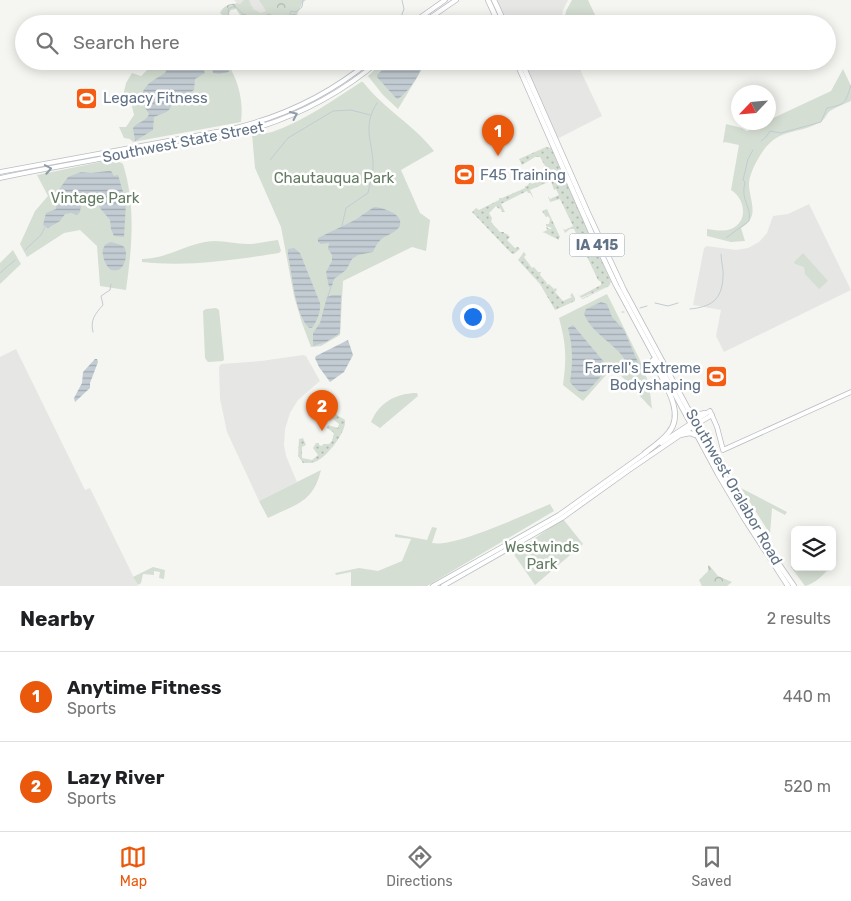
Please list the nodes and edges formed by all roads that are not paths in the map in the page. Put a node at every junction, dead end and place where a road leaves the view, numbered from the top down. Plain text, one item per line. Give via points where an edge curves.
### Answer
1 (445, 0) edge
2 (456, 0) edge
3 (488, 0) edge
4 (494, 0) edge
5 (424, 15) edge
6 (434, 15) edge
7 (495, 15) edge
8 (501, 15) edge
9 (357, 70) edge
10 (367, 70) edge
11 (520, 70) edge
12 (525, 70) edge
13 (222, 131) junction
14 (189, 137) junction
15 (194, 143) junction
16 (0, 172) edge
17 (0, 178) edge
18 (642, 333) junction
19 (851, 392) edge
20 (687, 407) junction
21 (709, 413) junction
22 (693, 424) junction
23 (680, 435) junction
24 (696, 435) junction
25 (645, 453) junction
26 (448, 580) junction
27 (433, 586) edge
28 (443, 586) edge
29 (788, 586) edge
30 (794, 586) edge

1 - 5 main road
2 - 6 main road
3 - 7 main road
4 - 8 main road
9 - 13 main road, Southwest State Street via 311,100 275,116
15 -> 10 main road, Southwest State Street via 288,118 322,102
11 - 18 main road, Southwest Oralabor Road / IA 415 via 591,232
12 - 20 main road, Southwest Oralabor Road / IA 415 via 604,250
13 - 14 main road, Southwest State Street
13 - 15 main road via 197,138
14 - 15 main road
14 - 16 main road, Southwest State Street
17 -> 15 main road, Southwest State Street
18 - 22 main road, Southwest Oralabor Road / IA 415
18 - 25 main road via 676,415 669,432
19 - 21 main road via 723,450
20 - 21 main road via 695,414
20 - 22 main road, Southwest Oralabor Road / IA 415
21 - 22 main road
21 - 22 main road
22 - 23 main road
22 - 24 main road, Southwest Oralabor Road / IA 415
22 - 25 main road
22 - 30 main road, Southwest Oralabor Road / IA 415
23 - 24 main road
23 - 26 main road via 562,518
24 - 29 main road, Southwest Oralabor Road / IA 415
25 - 26 main road via 559,515
26 - 27 main road
26 - 28 main road

